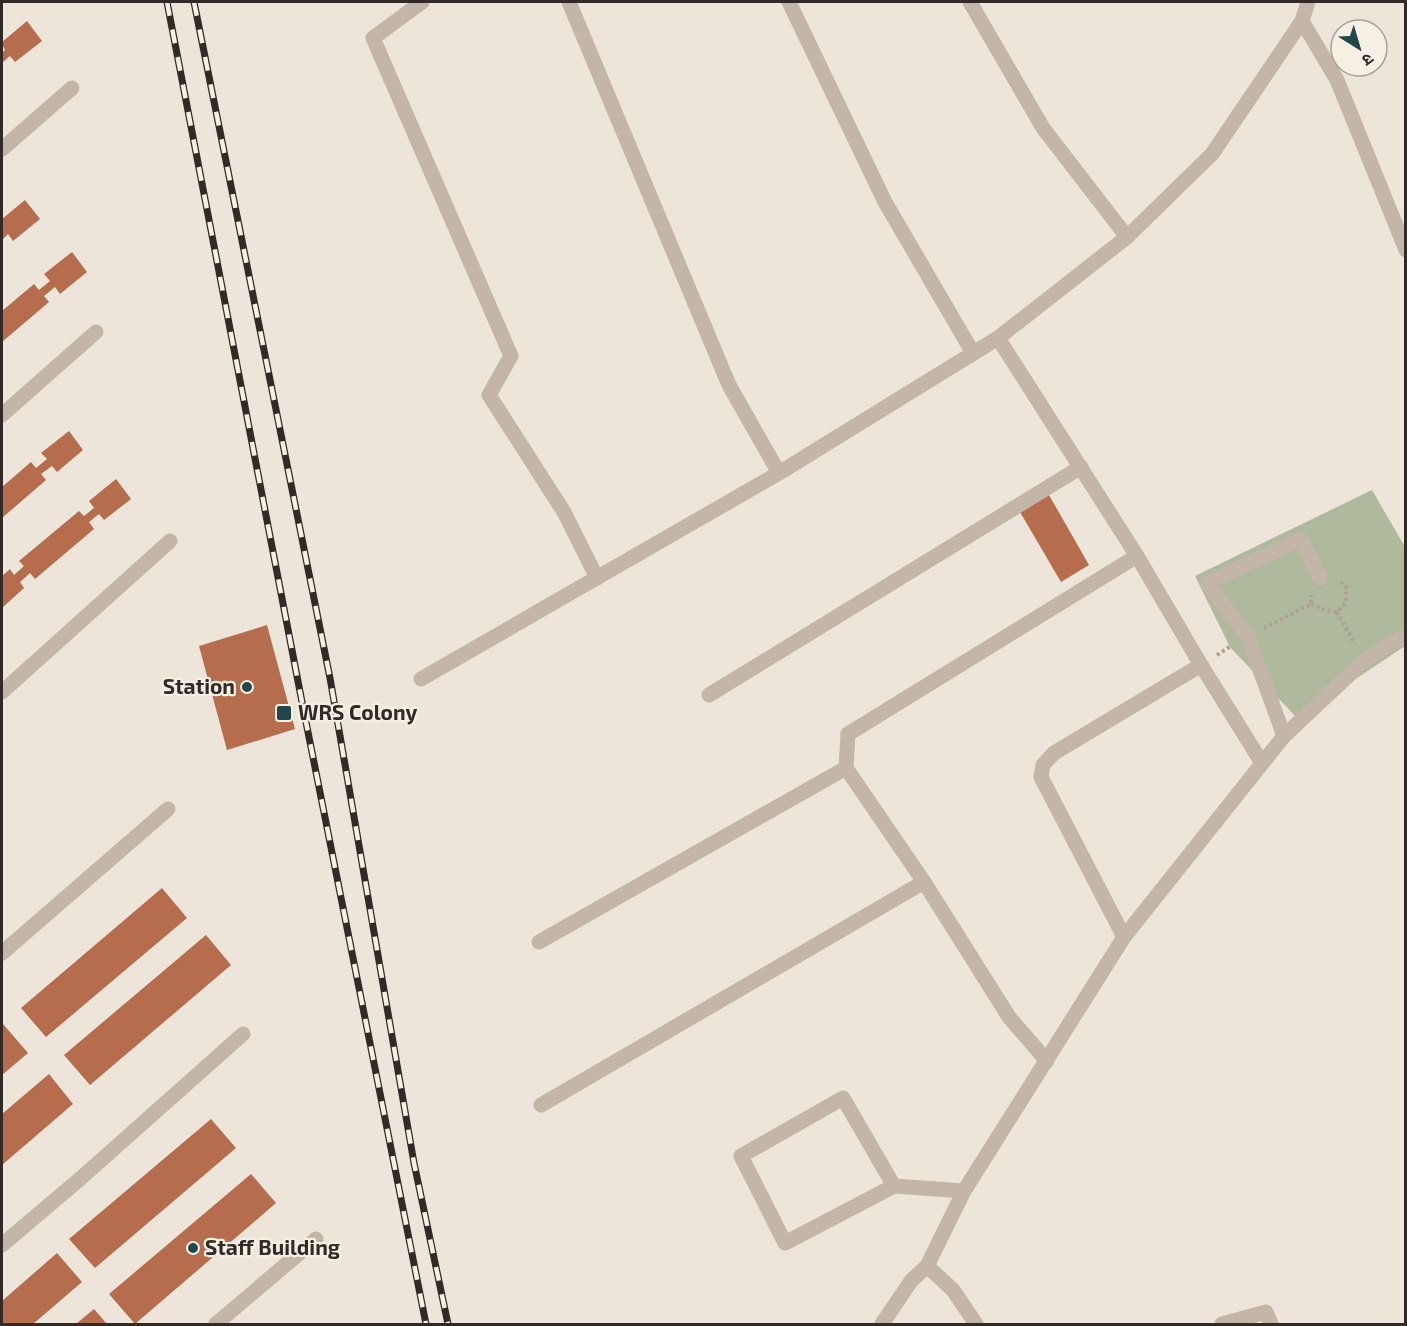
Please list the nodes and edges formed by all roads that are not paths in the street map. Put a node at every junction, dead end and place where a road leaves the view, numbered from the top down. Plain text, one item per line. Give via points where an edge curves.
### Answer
1 (422, 2) edge
2 (569, 2) edge
3 (789, 2) edge
4 (970, 2) edge
5 (1308, 2) edge
6 (1302, 21) junction
7 (72, 88) dead end
8 (2, 149) edge
9 (1127, 237) junction
10 (1406, 250) edge
11 (96, 332) dead end
12 (998, 338) junction
13 (973, 353) junction
14 (2, 415) edge
15 (1081, 467) junction
16 (779, 473) junction
17 (170, 541) dead end
18 (1137, 556) junction
19 (597, 578) junction
20 (1320, 578) road end
21 (1406, 635) edge
22 (1202, 665) junction
23 (421, 679) dead end
24 (2, 692) edge
25 (709, 695) dead end
26 (1284, 736) junction
27 (1262, 763) junction
28 (846, 768) junction
29 (168, 809) dead end
30 (924, 882) junction
31 (1124, 937) junction
32 (539, 942) dead end
33 (2, 953) edge
34 (243, 1034) dead end
35 (1047, 1060) junction
36 (541, 1105) dead end
37 (894, 1186) junction
38 (964, 1191) junction
39 (316, 1239) dead end
40 (2, 1245) edge
41 (927, 1266) junction
42 (216, 1324) edge
43 (882, 1324) edge
44 (976, 1324) edge
45 (1222, 1324) edge
46 (1271, 1324) edge

1 - 19 street via 373,38 511,356 489,395 564,512
2 - 16 street via 729,385
3 - 13 street via 885,202
4 - 9 street via 1043,128
5 - 6 street
6 - 9 street via 1212,154
6 - 10 street via 1336,80
7 - 8 street
9 - 12 street
11 - 14 street
12 - 13 street
12 - 15 street
13 - 16 street
15 - 18 street
15 - 25 street
16 - 19 street
17 - 24 street
18 - 22 street
18 - 28 street via 848,734
19 - 23 street
20 - 26 street via 1301,539 1207,583 1248,637
21 - 26 street via 1365,660
22 - 27 street
22 - 31 street via 1054,753 1043,765 1041,777
26 - 27 street
27 - 31 street
28 - 30 street
28 - 32 street
29 - 33 street
30 - 35 street via 1009,1017
30 - 36 street
31 - 35 street
34 - 40 street
35 - 38 street
37 - 37 street via 785,1243 741,1156 843,1098
37 - 38 street
38 - 41 street
39 - 42 street
41 - 43 street via 911,1281
41 - 44 street via 953,1290
45 - 46 street via 1266,1311

